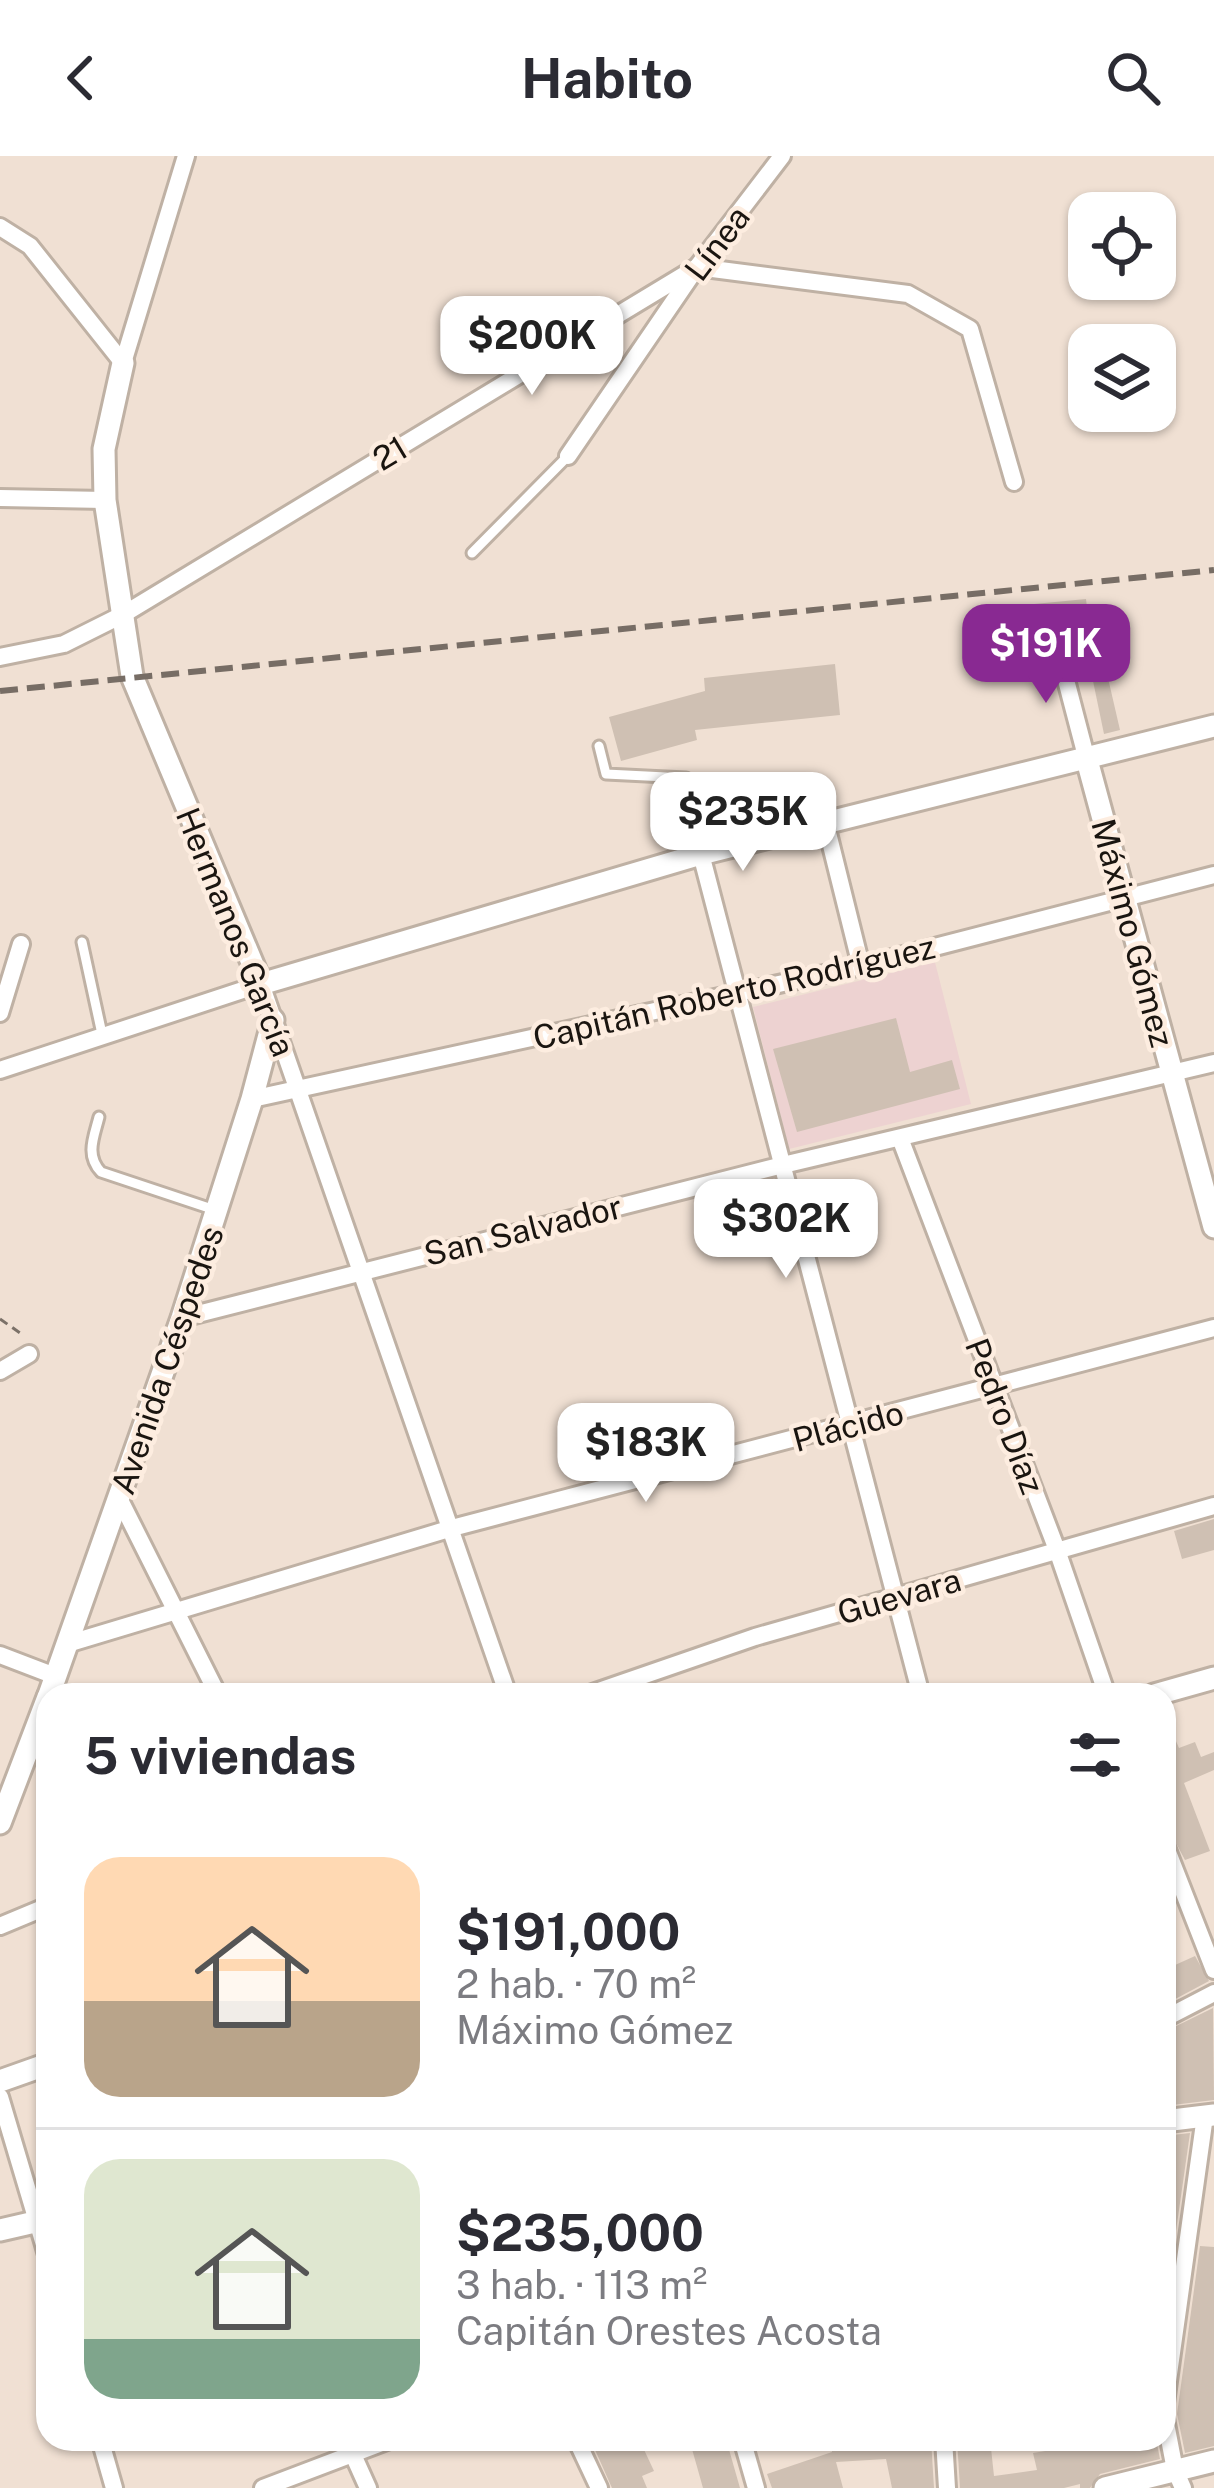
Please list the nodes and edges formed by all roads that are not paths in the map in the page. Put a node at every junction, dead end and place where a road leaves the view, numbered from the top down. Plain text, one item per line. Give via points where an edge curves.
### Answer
1 (186, 156) edge
2 (782, 156) edge
3 (0, 227) edge
4 (698, 266) junction
5 (123, 363) junction
6 (568, 456) joint
7 (1014, 482) dead end
8 (0, 498) edge
9 (105, 500) junction
10 (472, 554) dead end
11 (124, 614) junction
12 (1055, 638) dead end
13 (0, 657) edge
14 (1214, 726) edge
15 (598, 746) dead end
16 (1088, 760) junction
17 (826, 824) junction
18 (701, 854) junction
19 (1214, 875) edge
20 (1124, 897) junction
21 (82, 942) dead end
22 (21, 944) dead end
23 (861, 966) junction
24 (261, 984) junction
25 (738, 994) junction
26 (0, 1013) edge
27 (273, 1020) junction
28 (102, 1034) junction
29 (1214, 1064) edge
30 (0, 1070) edge
31 (1171, 1074) junction
32 (299, 1089) junction
33 (252, 1099) junction
34 (99, 1117) dead end
35 (901, 1138) junction
36 (783, 1165) junction
37 (218, 1211) junction
38 (1214, 1227) edge
39 (360, 1271) junction
40 (182, 1318) junction
41 (1214, 1328) edge
42 (29, 1354) road end
43 (0, 1372) edge
44 (994, 1388) junction
45 (851, 1425) junction
46 (120, 1500) junction
47 (1214, 1506) edge
48 (452, 1528) junction
49 (1057, 1550) junction
50 (898, 1598) junction
51 (176, 1612) junction
52 (67, 1644) junction
53 (0, 1655) edge
54 (1214, 1678) edge
55 (41, 1683) edge
56 (52, 1683) edge
57 (212, 1683) edge
58 (504, 1683) edge
59 (622, 1683) edge
60 (918, 1683) edge
61 (1103, 1683) edge
62 (1176, 1689) edge
63 (36, 1735) edge
64 (35, 1738) joint
65 (0, 1823) edge
66 (1176, 1873) edge
67 (36, 1911) edge
68 (0, 1926) edge
69 (1214, 1970) edge
70 (1214, 1994) edge
71 (1176, 2013) edge
72 (36, 2068) edge
73 (0, 2081) edge
74 (0, 2097) edge
75 (1210, 2115) edge
76 (1176, 2119) edge
77 (36, 2200) edge
78 (36, 2222) edge
79 (0, 2230) edge
80 (1176, 2335) edge
81 (103, 2451) edge
82 (342, 2451) edge
83 (352, 2451) edge
84 (581, 2451) edge
85 (746, 2451) edge
86 (945, 2451) edge
87 (1214, 2461) edge
88 (1179, 2479) edge
89 (114, 2488) edge
90 (263, 2488) edge
91 (368, 2488) edge
92 (598, 2488) edge
93 (757, 2488) edge
94 (947, 2488) edge
95 (1106, 2488) edge

1 - 5 street, Hermanos García
2 - 4 street, Línea
3 - 5 street via 30,246
4 - 6 street, Línea
4 - 7 street via 908,294 970,329
4 - 11 street, 21
5 - 9 street, Hermanos García via 104,449
6 - 10 lane, Línea
8 - 9 street
9 - 11 street, Hermanos García
11 - 13 street, 21 via 64,644
11 - 24 street, Hermanos García via 132,676
12 - 16 street, Máximo Gómez
14 - 16 street
15 - 18 lane via 606,774 686,778
16 - 17 street
16 - 20 street, Máximo Gómez
17 - 18 street
17 - 23 street
18 - 24 street
18 - 25 street
19 - 20 street, Capitán Roberto Rodríguez
20 - 23 street, Capitán Roberto Rodríguez
20 - 31 street, Máximo Gómez
21 - 28 lane
22 - 26 street
23 - 25 street, Capitán Roberto Rodríguez
24 - 27 street, Hermanos García
24 - 28 street
25 - 32 street, Capitán Roberto Rodríguez
25 - 36 street
27 - 32 street, Hermanos García
27 - 33 street, Avenida Céspedes
28 - 30 street
29 - 31 street, San Salvador
31 - 35 street, San Salvador
31 - 38 street, Máximo Gómez
32 - 33 street, Capitán Roberto Rodríguez
32 - 39 street, Hermanos García
33 - 37 street, Avenida Céspedes
34 - 37 lane via 91,1152 101,1172
35 - 36 street, San Salvador
35 - 44 street, Pedro Díaz
36 - 39 street, San Salvador
36 - 45 street
37 - 40 street, Avenida Céspedes
39 - 40 street, San Salvador
39 - 48 street, Hermanos García
40 - 46 street, Avenida Céspedes
41 - 44 street, Plácido
42 - 43 street
44 - 45 street, Plácido
44 - 49 street, Pedro Díaz
45 - 48 street, Plácido
45 - 50 street
46 - 51 street
46 - 52 street, Avenida Céspedes
47 - 49 street, Guevara
48 - 51 street, Plácido
48 - 58 street, Hermanos García
49 - 50 street, Guevara
49 - 61 street, Pedro Díaz
50 - 59 street, Guevara
50 - 60 street
51 - 52 street, Plácido
51 - 57 street
52 - 56 street, Avenida Céspedes
53 - 55 street
54 - 62 street
63 - 64 street, Avenida Céspedes
64 - 65 street, Avenida Céspedes
66 - 69 street
67 - 68 street
70 - 71 street
72 - 73 street
74 - 77 street
75 - 76 street
75 - 80 street
78 - 79 street
81 - 89 street
82 - 90 street
83 - 91 street
84 - 92 street
85 - 93 street
86 - 94 street
87 - 88 street
88 - 95 street

